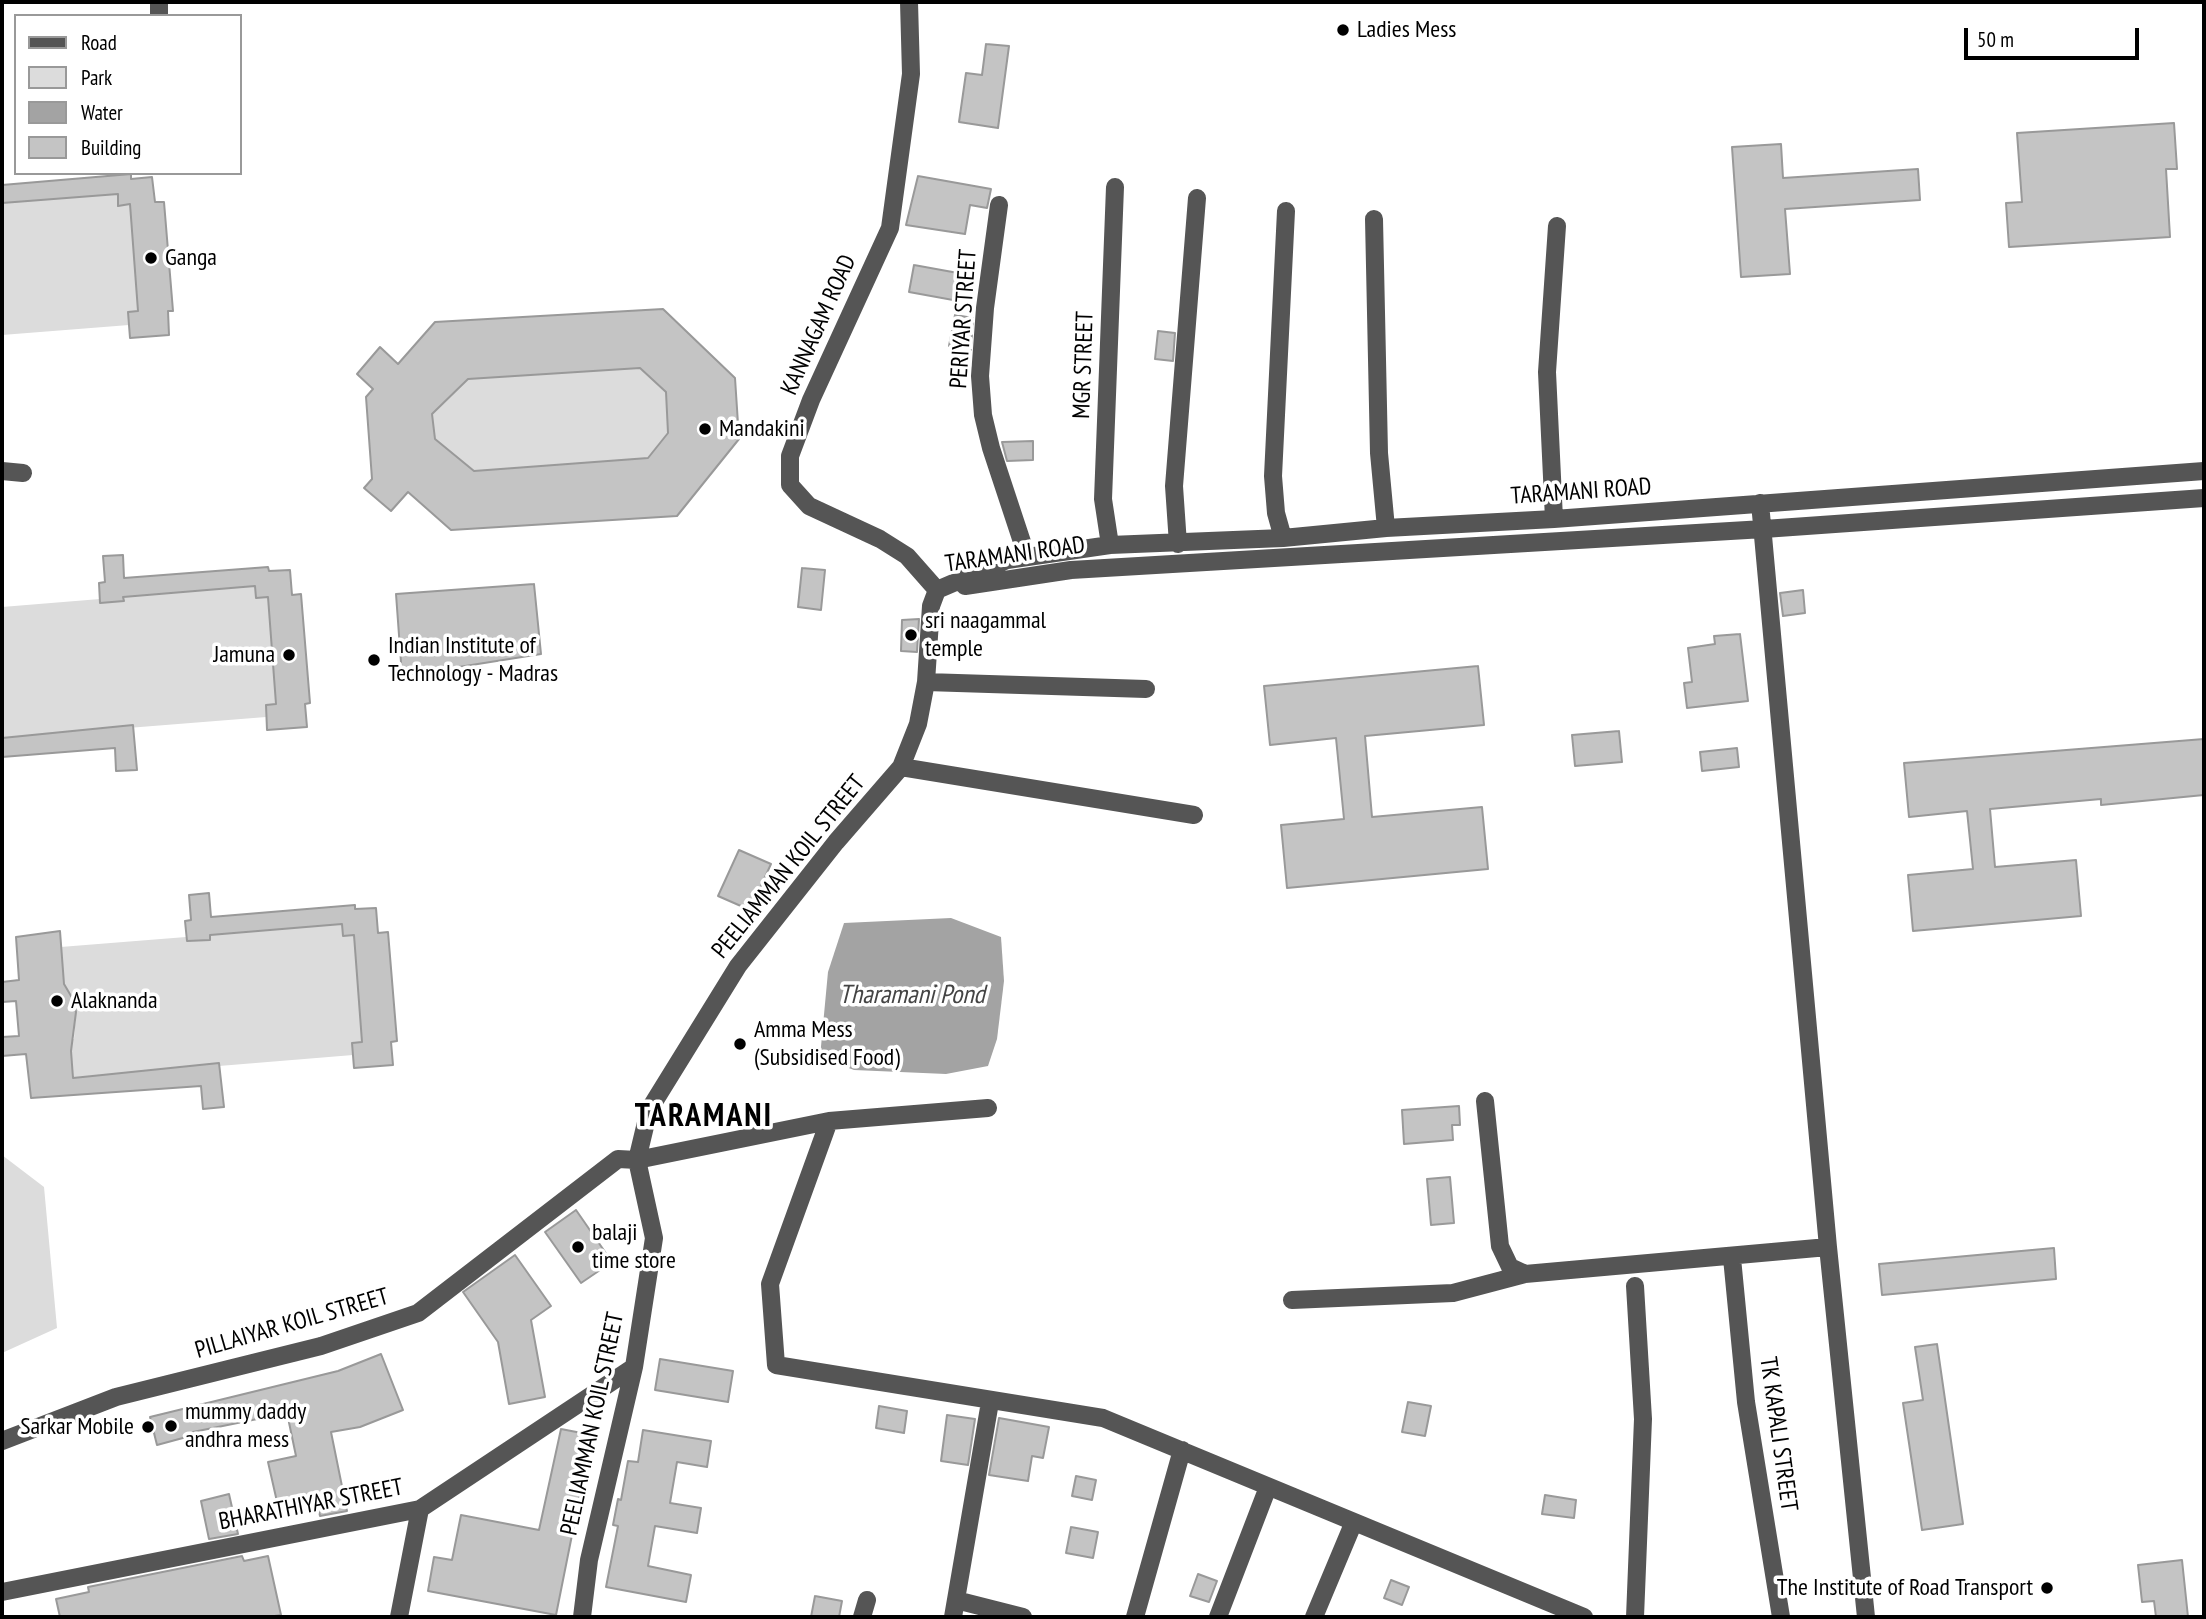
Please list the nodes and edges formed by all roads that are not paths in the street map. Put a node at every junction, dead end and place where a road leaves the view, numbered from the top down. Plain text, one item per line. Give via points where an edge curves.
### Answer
1 (909, 2) edge
2 (1115, 187) dead end
3 (1197, 198) dead end
4 (999, 205) dead end
5 (1286, 211) dead end
6 (1374, 219) dead end
7 (1557, 226) dead end
8 (2, 471) edge
9 (2204, 471) edge
10 (23, 473) dead end
11 (2204, 498) edge
12 (1760, 503) junction
13 (1554, 519) junction
14 (1386, 527) junction
15 (1765, 529) junction
16 (1283, 538) junction
17 (1178, 544) junction
18 (1110, 545) junction
19 (1027, 557) junction
20 (937, 590) junction
21 (926, 682) junction
22 (1146, 689) dead end
23 (901, 767) junction
24 (1194, 816) dead end
25 (1485, 1101) dead end
26 (988, 1108) dead end
27 (828, 1121) junction
28 (637, 1160) junction
29 (1828, 1247) junction
30 (1732, 1258) junction
31 (1525, 1274) junction
32 (1635, 1286) dead end
33 (1292, 1300) dead end
34 (634, 1367) junction
35 (990, 1402) junction
36 (2, 1441) edge
37 (1182, 1450) junction
38 (1268, 1487) junction
39 (420, 1509) junction
40 (1353, 1524) junction
41 (2, 1592) edge
42 (954, 1609) edge
43 (1546, 1610) edge
44 (399, 1617) edge
45 (582, 1617) edge
46 (1023, 1617) edge
47 (1135, 1617) edge
48 (1218, 1617) edge
49 (1314, 1617) edge
50 (1584, 1617) edge
51 (1635, 1617) edge
52 (1781, 1617) edge
53 (1866, 1617) edge

1 - 20 street, KANNAGAM ROAD via 911,74 890,228 807,411 790,456 790,485 809,506 907,556
2 - 18 street, MGR STREET via 1103,499
3 - 17 street via 1174,486
4 - 19 street, PERIYAR STREET via 979,376 991,448
5 - 16 street via 1273,477
6 - 14 street via 1379,453
7 - 13 street via 1547,372
8 - 10 street
9 - 12 street, TARAMANI ROAD
11 - 15 street, TARAMANI ROAD
12 - 13 street, TARAMANI ROAD
12 - 15 street
13 - 14 street, TARAMANI ROAD
14 - 16 street, TARAMANI ROAD
15 - 20 street, TARAMANI ROAD via 1071,570
15 - 29 street
16 - 17 street, TARAMANI ROAD
17 - 18 street, TARAMANI ROAD
18 - 19 street, TARAMANI ROAD
19 - 20 street, TARAMANI ROAD via 1007,560
20 - 21 street, PEELIAMMAN KOIL STREET via 931,606
21 - 22 street
21 - 23 street, PEELIAMMAN KOIL STREET via 918,724
23 - 24 street
23 - 28 street, PEELIAMMAN KOIL STREET via 738,966 649,1110
25 - 31 street via 1500,1246 1510,1267
26 - 27 street
27 - 28 street
27 - 35 street via 770,1284 776,1365
28 - 34 street, PEELIAMMAN KOIL STREET via 654,1238
28 - 36 street, PILLAIYAR KOIL STREET via 618,1158 418,1313 321,1346 116,1397
29 - 30 street
29 - 53 street
30 - 31 street
30 - 52 street, TK KAPALI STREET via 1746,1402
31 - 33 street via 1453,1293
32 - 51 street via 1643,1419
34 - 39 street, BHARATHIYAR STREET
34 - 45 street, PEELIAMMAN KOIL STREET via 589,1560
35 - 37 street via 1103,1418
35 - 42 street
37 - 38 street
37 - 47 street
38 - 40 street
38 - 48 street
39 - 41 street, BHARATHIYAR STREET
39 - 44 street
40 - 43 street
40 - 49 street
42 - 46 street
43 - 50 street

